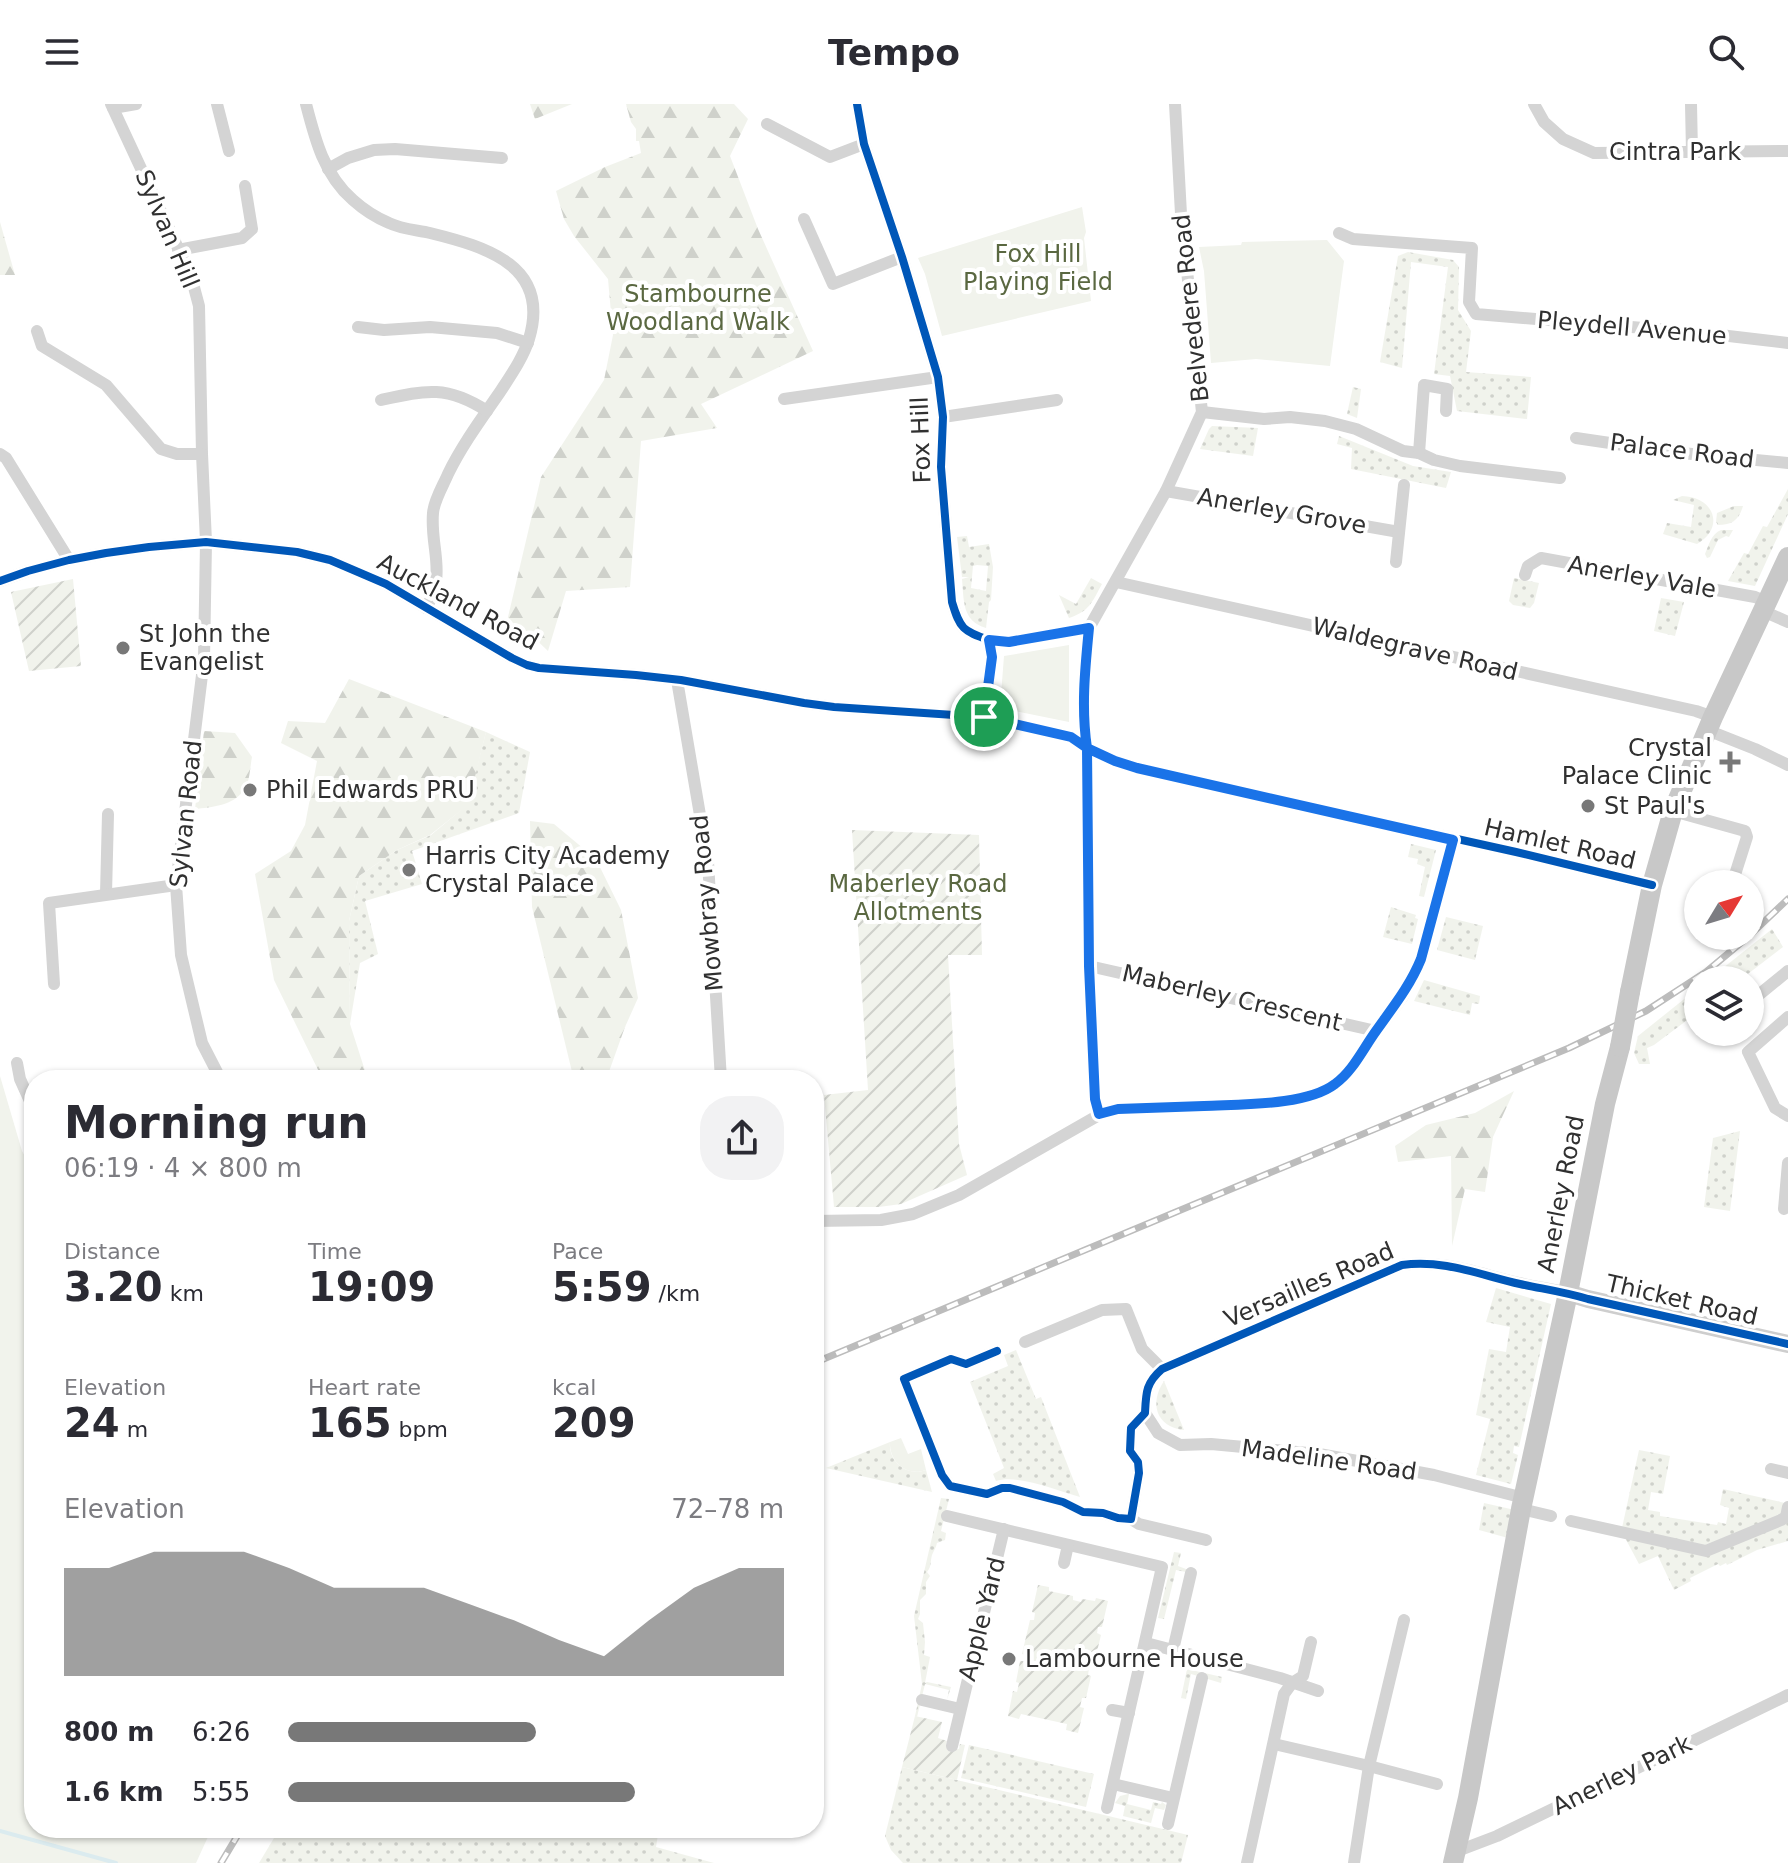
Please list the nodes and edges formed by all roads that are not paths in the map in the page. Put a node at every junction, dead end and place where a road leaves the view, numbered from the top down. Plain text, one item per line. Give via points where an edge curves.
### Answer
1 (136, 104) edge
2 (217, 104) edge
3 (306, 104) edge
4 (857, 104) edge
5 (1175, 104) edge
6 (1534, 104) edge
7 (1691, 104) edge
8 (112, 106) edge
9 (767, 124) dead end
10 (864, 144) junction
11 (229, 151) dead end
12 (1788, 151) edge
13 (1692, 152) junction
14 (502, 158) dead end
15 (328, 169) junction
16 (245, 186) dead end
17 (804, 219) dead end
18 (1339, 233) dead end
19 (178, 250) junction
20 (902, 257) junction
21 (358, 327) dead end
22 (37, 331) dead end
23 (528, 343) junction
24 (1788, 343) edge
25 (938, 377) junction
26 (784, 399) dead end
27 (381, 400) dead end
28 (1057, 400) dead end
29 (487, 411) junction
30 (1446, 411) dead end
31 (1202, 412) junction
32 (943, 417) junction
33 (1576, 438) dead end
34 (1419, 453) junction
35 (0, 454) edge
36 (202, 454) junction
37 (1788, 463) edge
38 (1560, 478) dead end
39 (1404, 485) dead end
40 (1166, 491) junction
41 (1399, 532) junction
42 (206, 542) junction
43 (1788, 557) edge
44 (69, 560) junction
45 (1396, 562) dead end
46 (1525, 575) dead end
47 (0, 581) edge
48 (1116, 582) junction
49 (1765, 606) junction
50 (426, 608) junction
51 (1788, 622) edge
52 (1089, 628) junction
53 (989, 640) junction
54 (677, 680) junction
55 (984, 717) junction
56 (1710, 723) junction
57 (1087, 748) junction
58 (1788, 765) edge
59 (1673, 811) junction
60 (108, 814) dead end
61 (1453, 840) junction
62 (1736, 870) edge
63 (176, 885) junction
64 (1652, 885) junction
65 (106, 894) junction
66 (1089, 966) junction
67 (1788, 971) edge
68 (54, 984) dead end
69 (1764, 991) edge
70 (1788, 1017) edge
71 (1376, 1031) junction
72 (17, 1063) dead end
73 (216, 1070) edge
74 (720, 1070) edge
75 (24, 1088) edge
76 (1099, 1114) junction
77 (1788, 1116) edge
78 (1788, 1163) edge
79 (1784, 1209) dead end
80 (824, 1221) edge
81 (1568, 1293) junction
82 (1025, 1342) dead end
83 (1788, 1344) edge
84 (997, 1351) dead end
85 (1162, 1369) junction
86 (1145, 1413) junction
87 (1771, 1469) dead end
88 (1788, 1473) edge
89 (1523, 1504) junction
90 (1788, 1507) edge
91 (947, 1516) dead end
92 (1551, 1516) dead end
93 (1131, 1519) junction
94 (1571, 1521) dead end
95 (1004, 1529) junction
96 (1206, 1540) dead end
97 (1068, 1545) junction
98 (1064, 1563) dead end
99 (1191, 1573) dead end
100 (1404, 1620) dead end
101 (1311, 1642) dead end
102 (1146, 1643) junction
103 (1173, 1650) junction
104 (1202, 1678) dead end
105 (1292, 1683) junction
106 (1318, 1691) dead end
107 (1788, 1695) edge
108 (922, 1700) dead end
109 (960, 1709) junction
110 (1112, 1710) dead end
111 (1129, 1713) junction
112 (1274, 1744) junction
113 (952, 1746) dead end
114 (1369, 1766) junction
115 (1113, 1784) junction
116 (1437, 1784) dead end
117 (1173, 1798) junction
118 (1107, 1808) dead end
119 (1168, 1824) dead end
120 (1454, 1857) edge
121 (1247, 1863) edge
122 (1354, 1863) edge

1 - 8 street
2 - 11 street
3 - 15 street
4 - 10 street, Fox Hill
5 - 31 street, Belvedere Road
6 - 13 street, Cintra Park via 1563,139 1594,153
7 - 13 street
8 - 19 street, Sylvan Hill
9 - 10 street via 830,157
10 - 20 street, Fox Hill
12 - 13 street, Cintra Park
14 - 15 street via 374,150
15 - 23 street via 353,200 391,224 485,248 516,270 534,301
16 - 19 street via 252,229 242,238
17 - 20 street via 833,284
18 - 24 street, Pleydell Avenue via 1353,239 1472,248 1469,302 1476,314
19 - 36 street, Sylvan Hill via 199,306
20 - 25 street, Fox Hill
21 - 23 street via 497,333
22 - 36 street via 42,346 106,385 161,449
23 - 29 street
25 - 26 street
25 - 32 street, Fox Hill
27 - 29 street via 435,391 468,399
28 - 32 street
29 - 50 street via 459,455 433,513 437,575
30 - 34 street via 1447,389 1424,385
31 - 34 street via 1325,421
31 - 40 street, Belvedere Road
32 - 53 street, Fox Hill via 941,467 952,602 958,622
33 - 37 street, Palace Road
34 - 38 street via 1460,466
35 - 44 street
36 - 42 street, Sylvan Hill
39 - 41 street
40 - 41 street, Anerley Grove
40 - 48 street, Belvedere Road
41 - 45 street
42 - 44 street, Auckland Road
42 - 50 street, Auckland Road via 330,560
42 - 63 street, Sylvan Road via 204,659
43 - 49 main road, Anerley Road
44 - 47 street, Auckland Road
46 - 49 street, Anerley Vale via 1541,558 1755,597
48 - 52 street, Belvedere Road
48 - 56 street, Waldegrave Road via 1696,711
49 - 51 street
49 - 56 main road, Anerley Road
50 - 54 street, Auckland Road via 527,665
52 - 53 street via 1009,642
52 - 57 street, Belvedere Road via 1084,677
53 - 55 street via 992,657
54 - 55 street, Auckland Road via 819,705
54 - 74 street, Mowbray Road via 708,862
55 - 57 street, Auckland Road via 1071,737
56 - 58 street, Waldegrave Road
56 - 59 main road, Anerley Road
57 - 61 street, Hamlet Road via 1137,768
57 - 66 street, Belvedere Road
59 - 62 street via 1745,831
59 - 64 main road, Anerley Road
60 - 65 street
61 - 64 street, Hamlet Road
61 - 71 street via 1416,972
63 - 65 street
63 - 73 street, Sylvan Road via 181,955 202,1043
64 - 81 main road, Anerley Road, bridge
65 - 68 street via 49,903
66 - 71 street, Maberley Crescent
66 - 76 street, Belvedere Road
67 - 69 street
70 - 77 street via 1748,1052 1775,1108
71 - 76 street via 1338,1083 1303,1098
72 - 75 street
76 - 80 street via 959,1195 913,1214
78 - 79 street
81 - 83 street, Thicket Road
81 - 85 street, Versailles Road via 1449,1265 1402,1265
81 - 89 main road, Anerley Road
82 - 85 street via 1102,1310 1126,1309 1142,1349
84 - 93 street via 966,1364 951,1359 904,1379 950,1486 987,1494 1010,1488 1083,1512
85 - 86 street via 1152,1377
86 - 89 street, Madeline Road via 1158,1433 1180,1445 1319,1454 1434,1475
86 - 93 street via 1131,1428 1130,1451 1139,1473
87 - 88 street
89 - 92 street, Madeline Road
89 - 120 main road, Anerley Road
90 - 94 street via 1781,1520 1706,1551
91 - 95 street, Apple Yard
93 - 96 street
95 - 97 street, Apple Yard
95 - 109 street, Apple Yard
97 - 98 street
97 - 102 street, Apple Yard via 1162,1567
99 - 103 street
100 - 114 street
101 - 105 street via 1303,1676
102 - 103 street
102 - 111 street, Apple Yard
103 - 105 street
104 - 117 street
105 - 106 street
105 - 112 street via 1284,1694
107 - 120 street, Anerley Park
108 - 109 street, Apple Yard
109 - 113 street, Apple Yard
110 - 111 street
111 - 115 street, Apple Yard
112 - 114 street
112 - 121 street
114 - 116 street
114 - 122 street
115 - 117 street
115 - 118 street, Apple Yard
117 - 119 street

